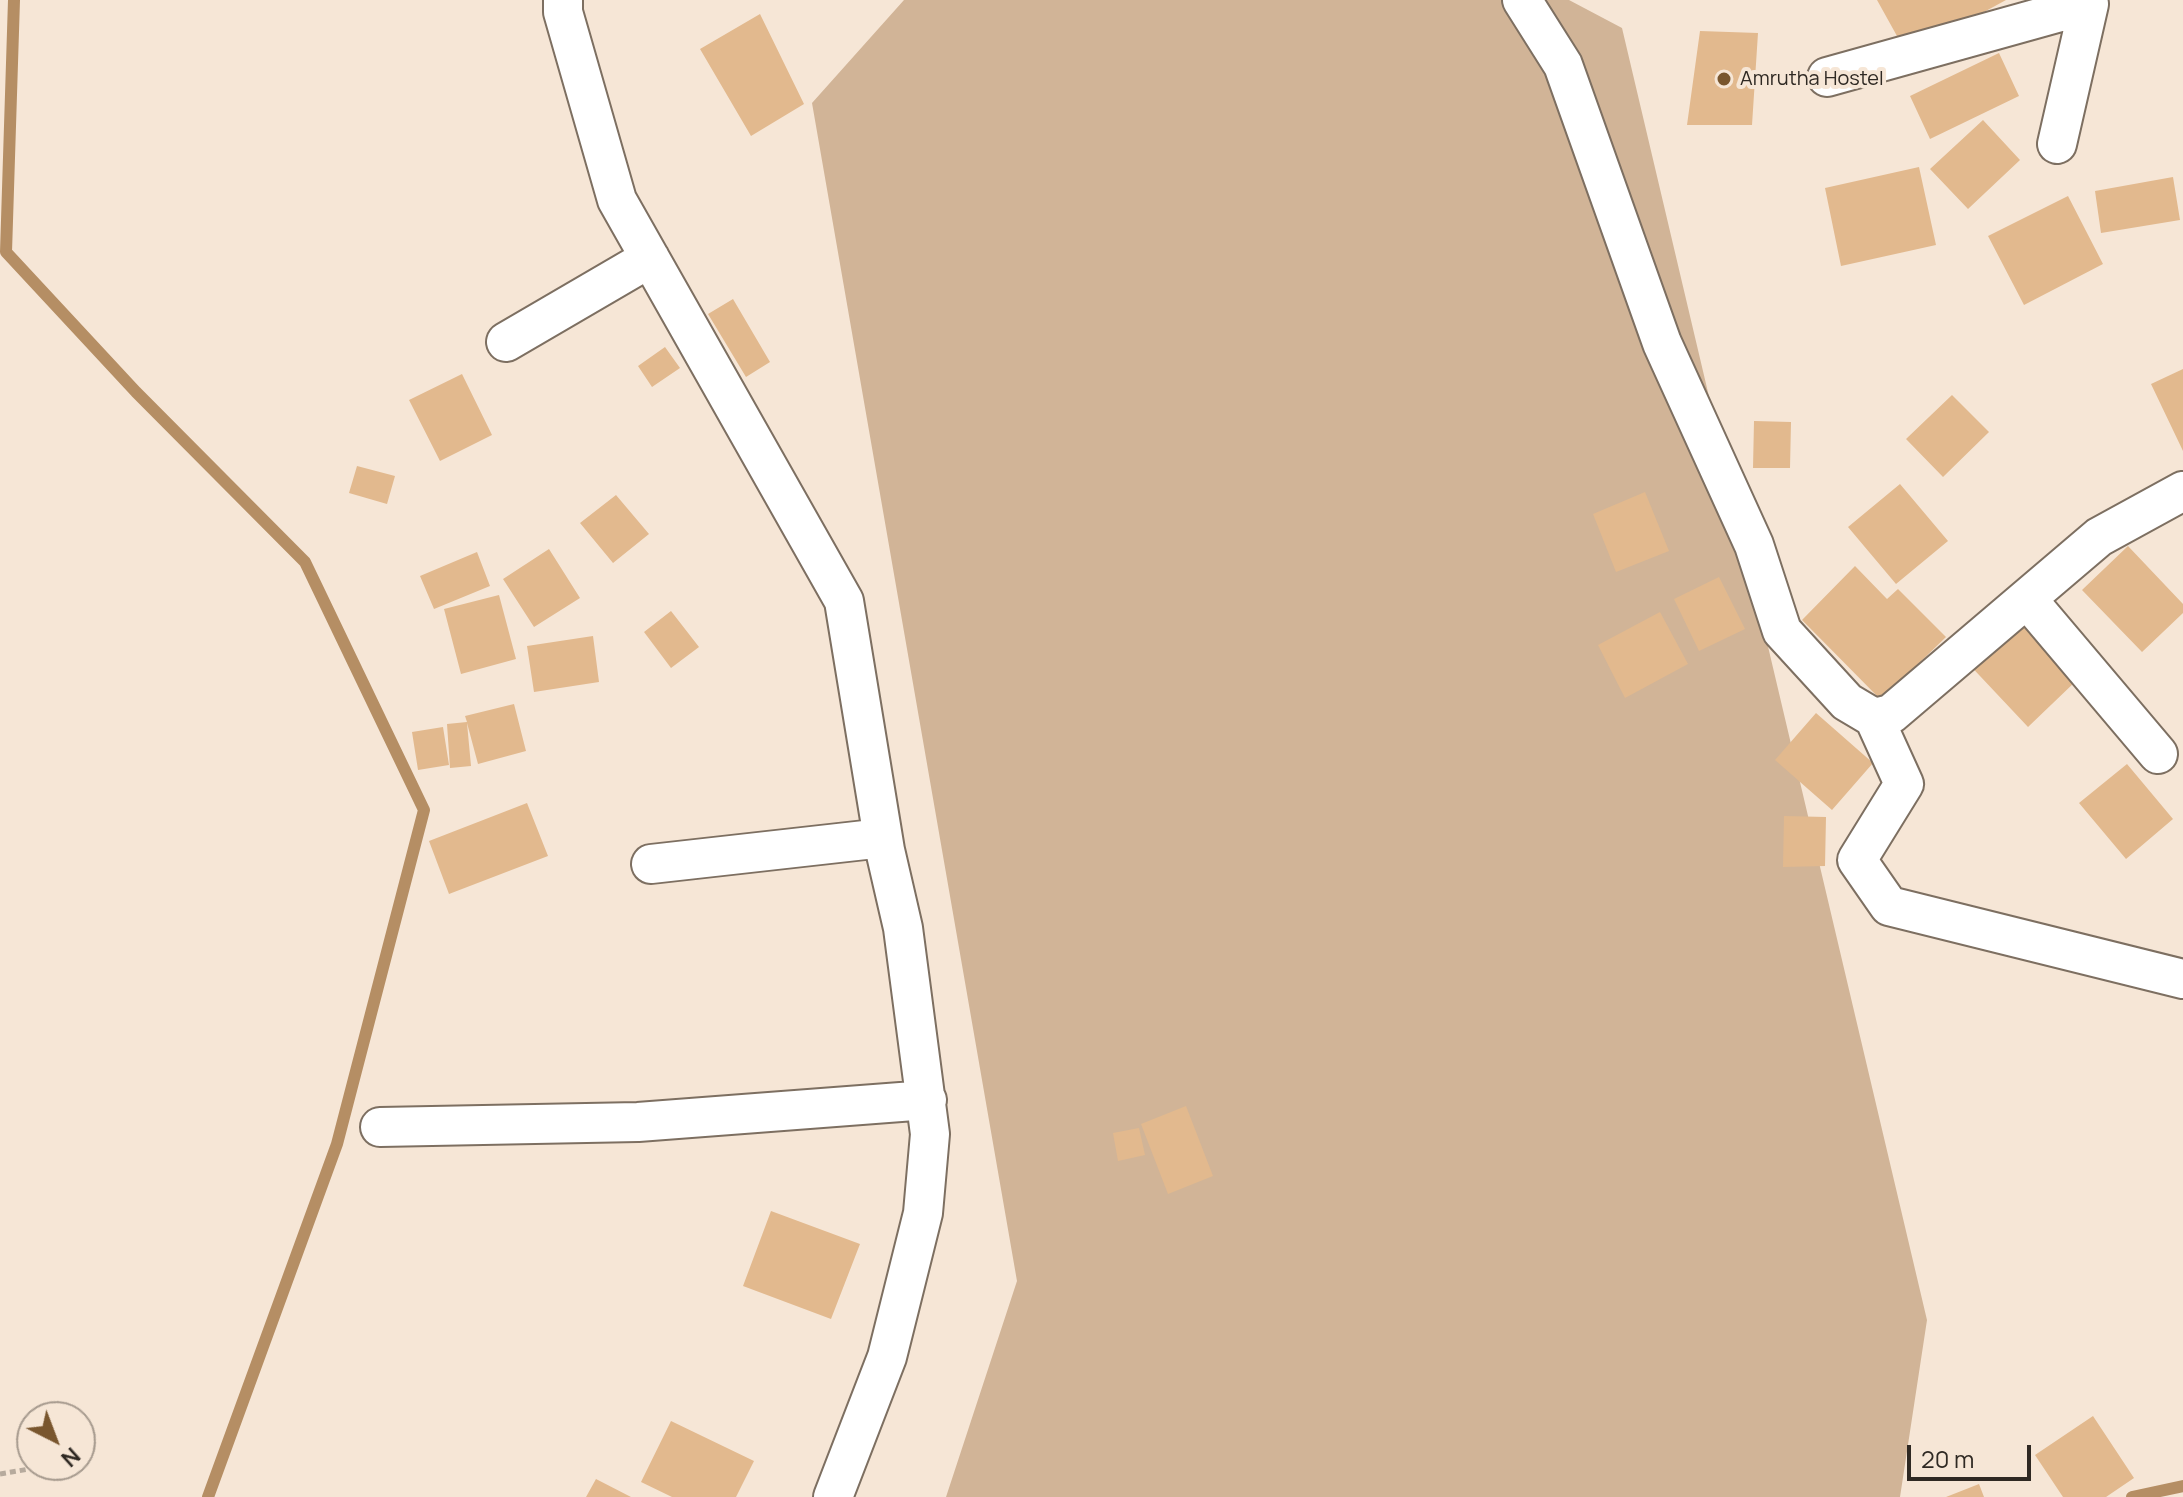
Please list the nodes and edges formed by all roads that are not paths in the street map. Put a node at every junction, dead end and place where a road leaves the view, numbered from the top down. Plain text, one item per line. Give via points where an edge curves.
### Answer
1 (563, 0) edge
2 (1522, 0) edge
3 (2092, 1) edge
4 (1827, 77) dead end
5 (2057, 144) dead end
6 (650, 258) junction
7 (506, 342) dead end
8 (2183, 491) edge
9 (2027, 599) junction
10 (1874, 718) junction
11 (2158, 754) dead end
12 (883, 838) junction
13 (651, 864) dead end
14 (2183, 979) edge
15 (927, 1100) junction
16 (380, 1127) dead end
17 (833, 1497) edge

1 - 6 street via 617,200
2 - 10 street via 1563,65 1662,343 1754,545 1782,631 1847,702
3 - 4 street
3 - 5 street
6 - 7 street
6 - 12 street via 844,601
8 - 9 street via 2099,537
9 - 10 street via 1891,714
9 - 11 street
10 - 14 street via 1904,784 1857,860 1889,906
12 - 13 street
12 - 15 street via 903,928
15 - 16 street via 638,1122
15 - 17 street via 930,1134 923,1213 887,1357

